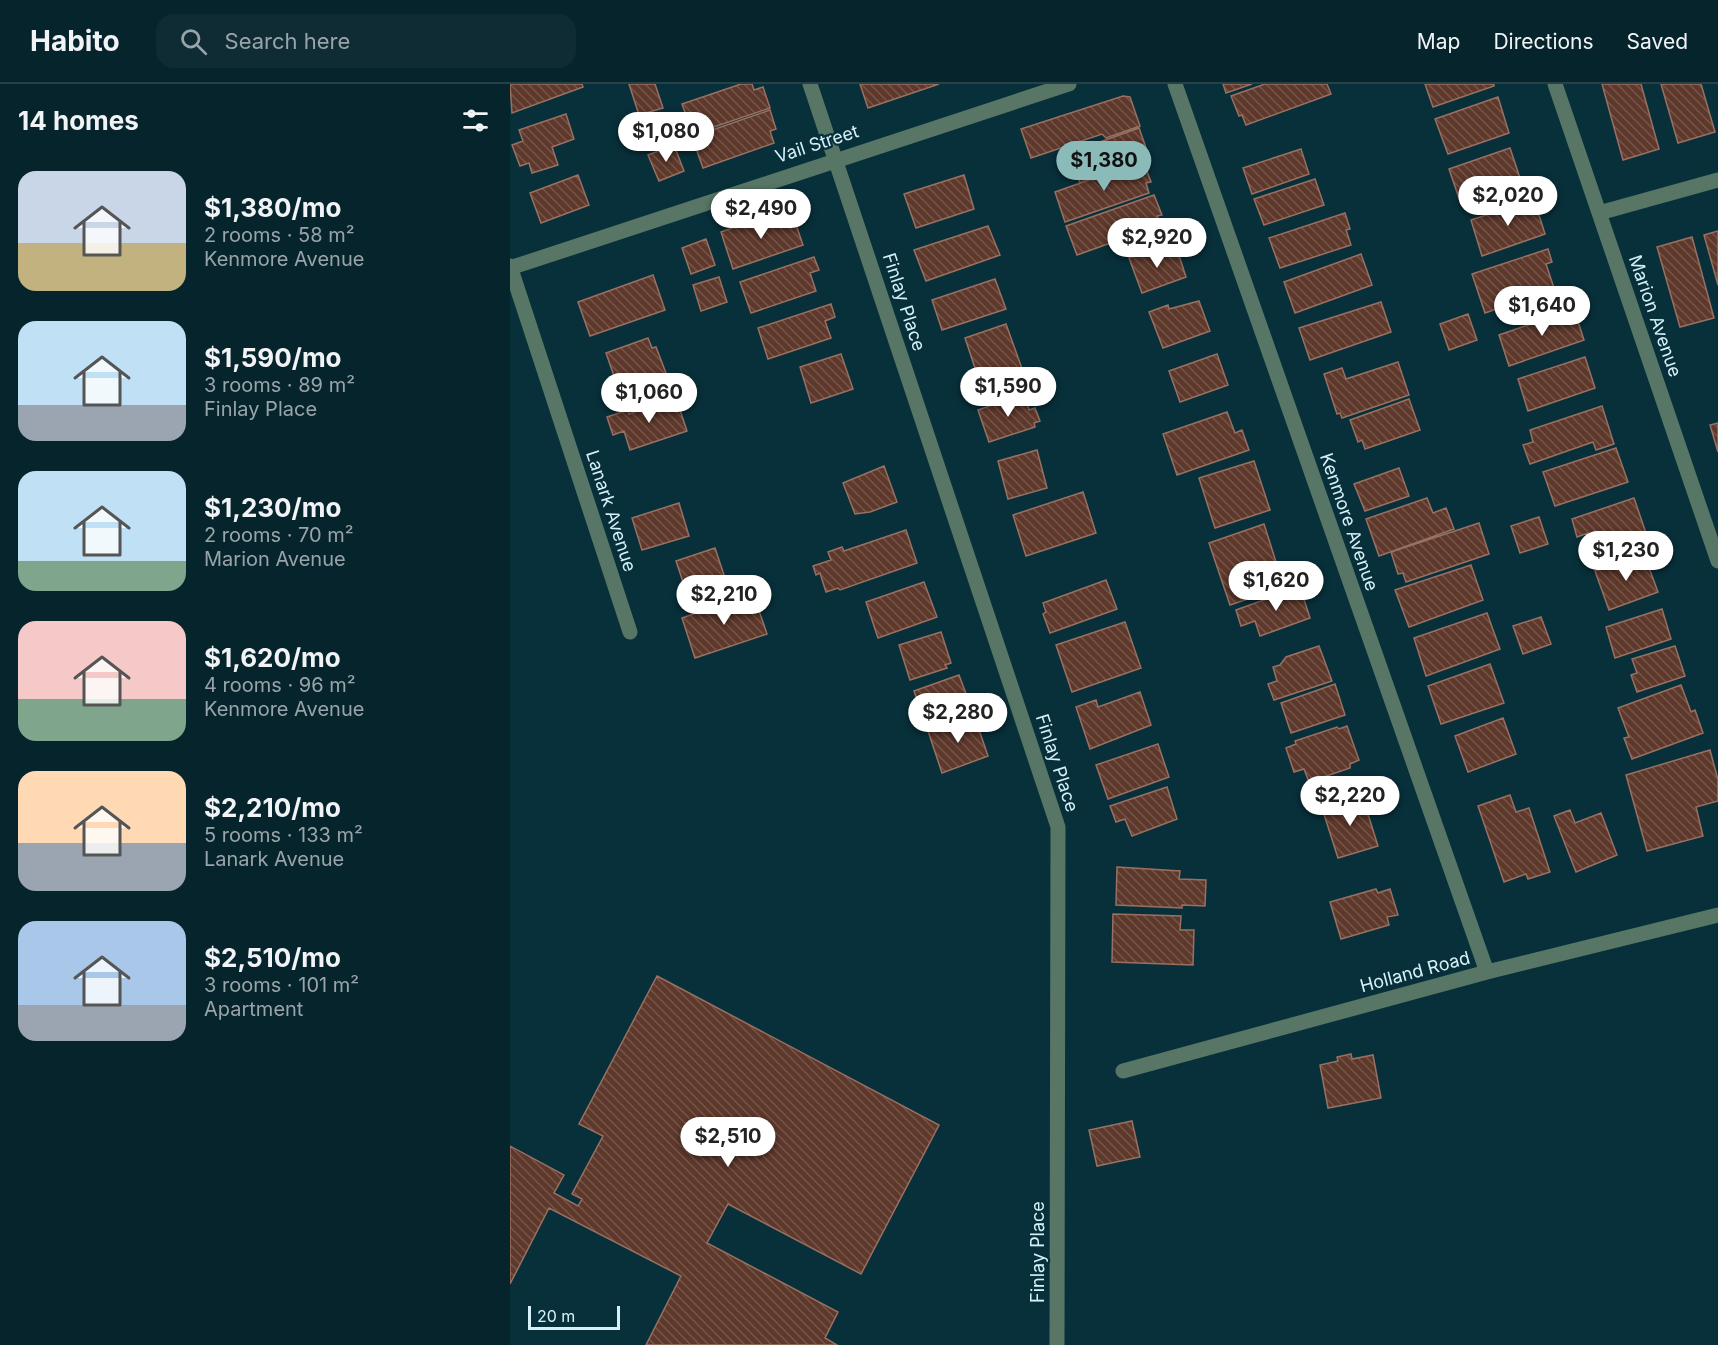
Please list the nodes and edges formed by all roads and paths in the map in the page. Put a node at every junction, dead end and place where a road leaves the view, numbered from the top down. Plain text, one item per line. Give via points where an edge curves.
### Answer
1 (810, 84) edge
2 (1069, 84) edge
3 (1175, 84) edge
4 (1555, 84) edge
5 (836, 158) junction
6 (1718, 180) edge
7 (1599, 213) junction
8 (510, 267) edge
9 (1714, 535) edge
10 (1718, 561) edge
11 (630, 632) dead end
12 (1718, 915) edge
13 (1487, 972) junction
14 (1123, 1071) dead end
15 (1057, 1345) edge

1 - 5 street, Finlay Place
2 - 5 street, Vail Street
3 - 13 street, Kenmore Avenue
4 - 7 street, Marion Avenue
5 - 8 street, Vail Street
5 - 15 street, Finlay Place via 1058,827
6 - 7 street
7 - 9 street, Marion Avenue
8 - 11 street, Lanark Avenue
9 - 10 street, Marion Avenue
12 - 13 street, Holland Road
13 - 14 street, Holland Road

